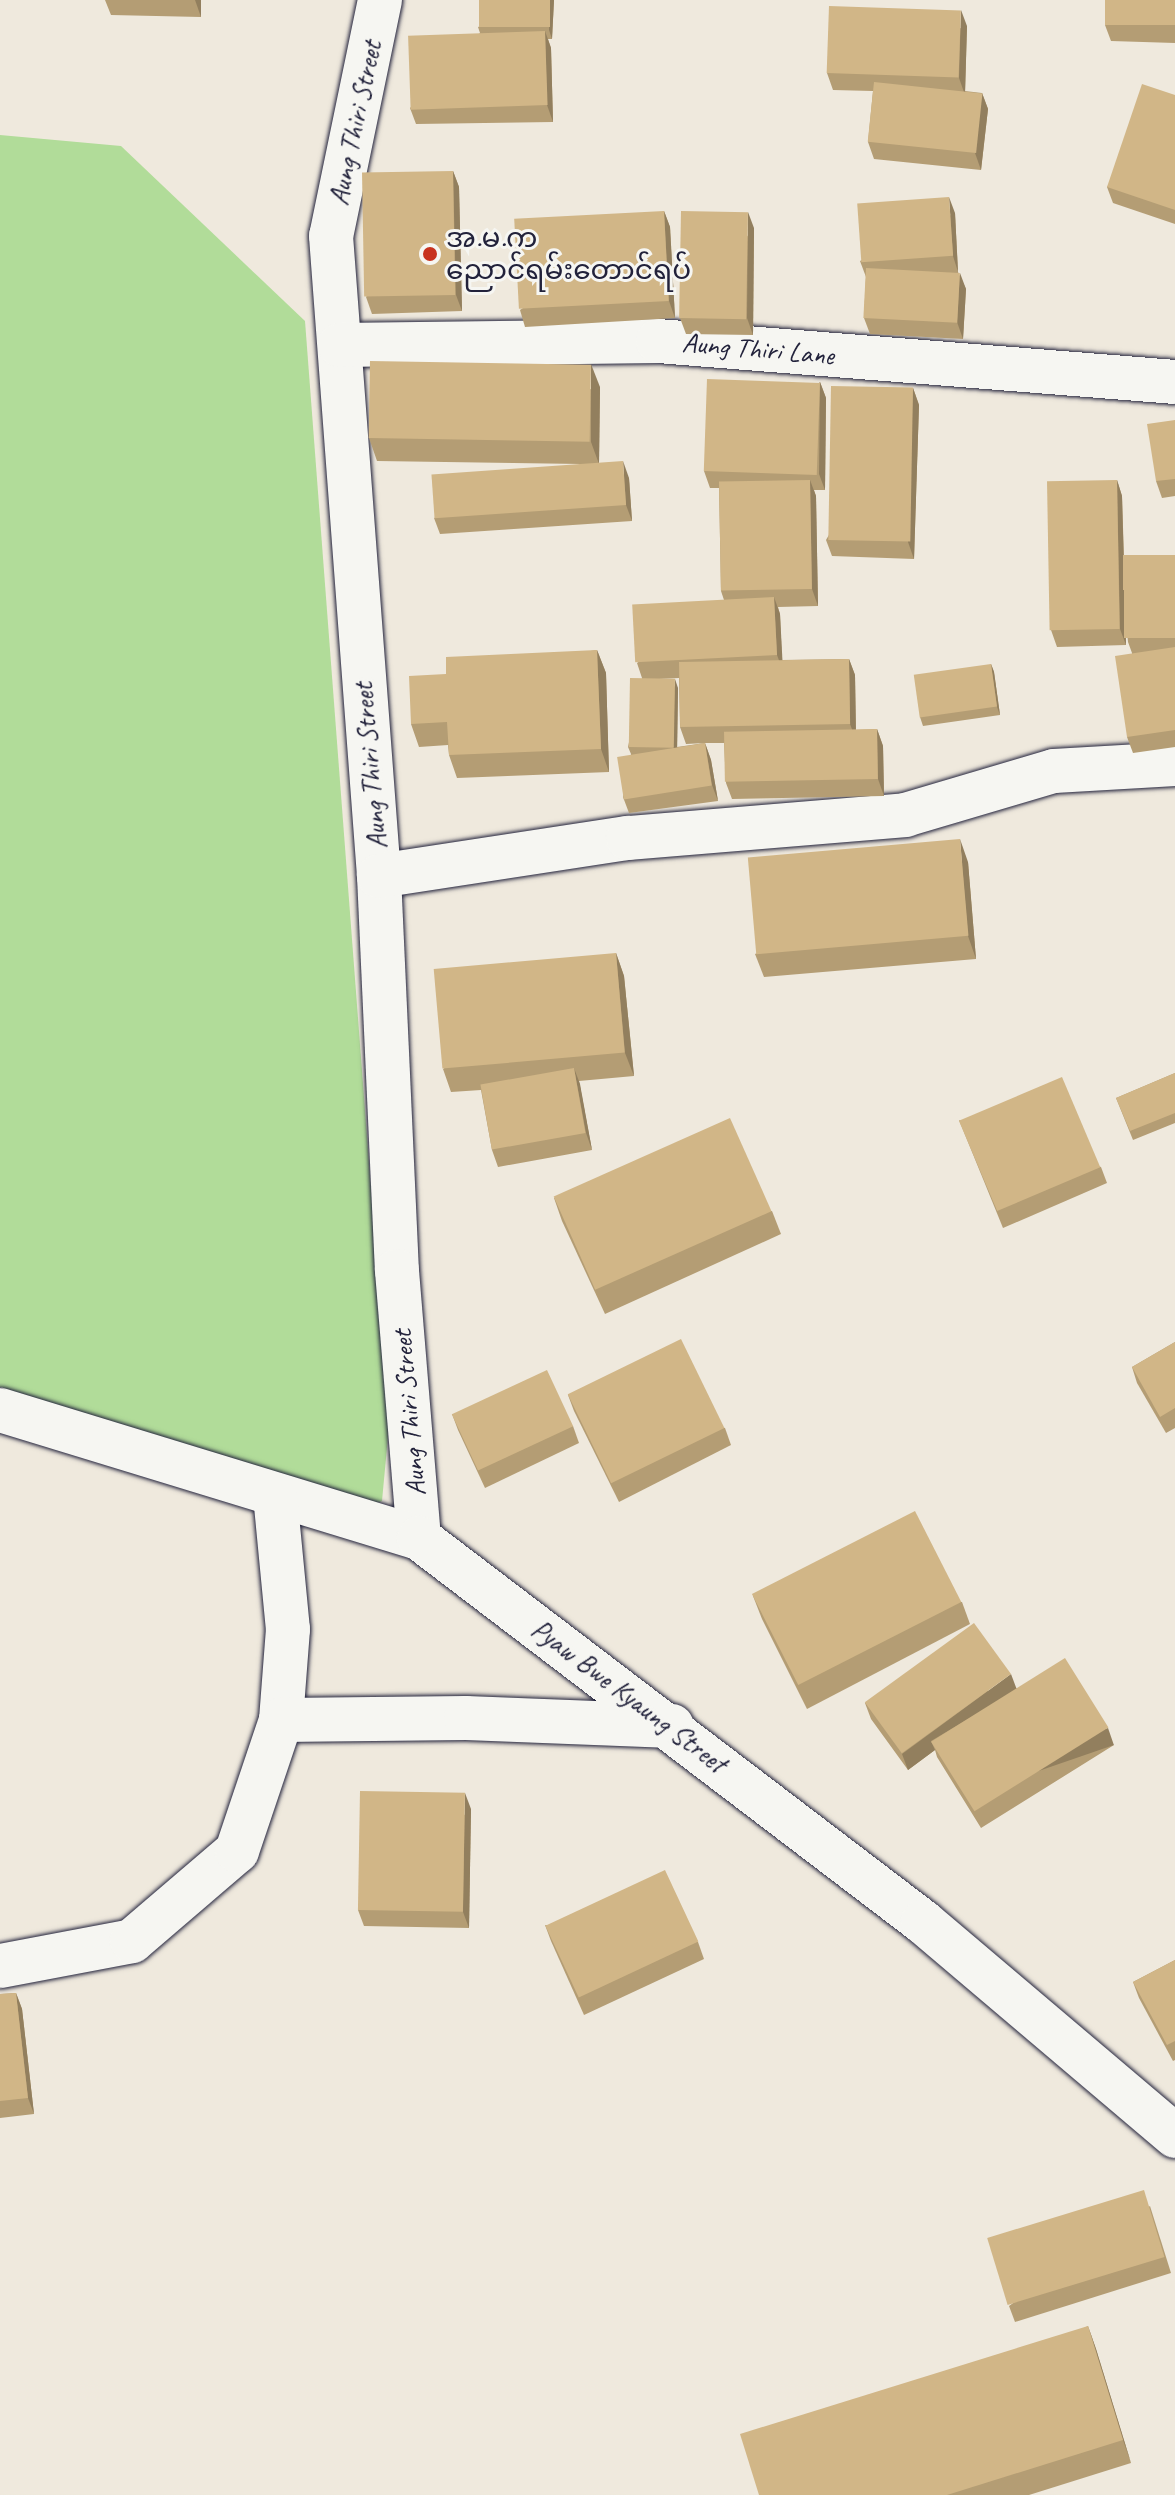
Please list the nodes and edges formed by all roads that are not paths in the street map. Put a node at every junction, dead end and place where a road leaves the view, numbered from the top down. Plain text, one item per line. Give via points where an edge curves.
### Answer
1 (380, 0) edge
2 (340, 345) junction
3 (1175, 382) edge
4 (1175, 764) edge
5 (379, 876) junction
6 (0, 1410) edge
7 (275, 1495) junction
8 (419, 1538) junction
9 (281, 1720) junction
10 (672, 1726) junction
11 (0, 1966) edge
12 (1175, 2136) edge

1 - 2 street, Aung Thiri Street via 331,236
2 - 3 street, Aung Thiri Lane via 658,341
2 - 5 street, Aung Thiri Street
4 - 5 street via 1054,771 905,815 628,838
5 - 8 street, Aung Thiri Street via 397,1271
6 - 7 street, Pyaw Bwe Kyaung Street
7 - 8 street, Pyaw Bwe Kyaung Street
7 - 9 street via 288,1629
8 - 10 street, Pyaw Bwe Kyaung Street
9 - 10 street via 466,1718
9 - 11 street via 237,1851 132,1941
10 - 12 street, Pyaw Bwe Kyaung Street via 923,1922

